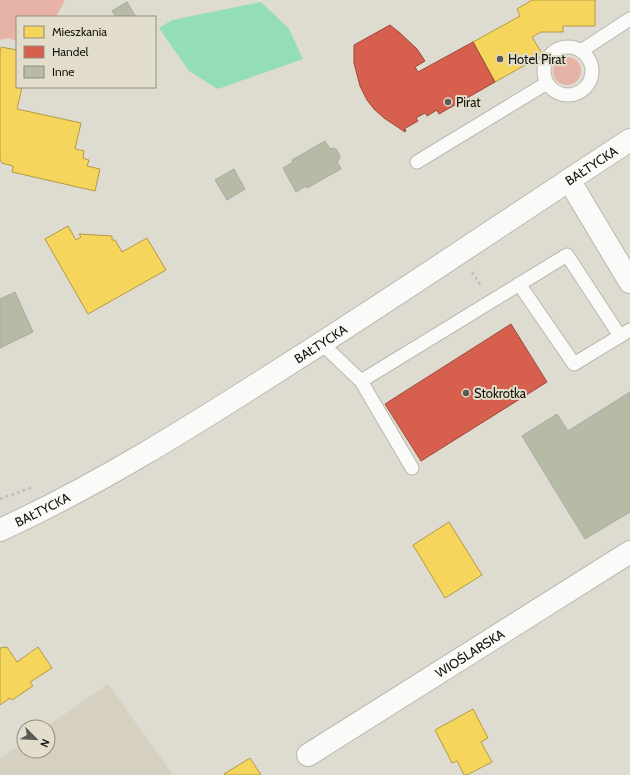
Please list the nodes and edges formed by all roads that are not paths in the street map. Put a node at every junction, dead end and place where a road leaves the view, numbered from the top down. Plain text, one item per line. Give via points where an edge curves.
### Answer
1 (630, 19) edge
2 (581, 51) junction
3 (547, 83) junction
4 (630, 140) edge
5 (418, 162) dead end
6 (569, 180) junction
7 (630, 282) edge
8 (519, 284) junction
9 (625, 333) edge
10 (322, 343) junction
11 (361, 381) junction
12 (412, 468) dead end
13 (0, 530) edge
14 (630, 552) edge
15 (308, 755) dead end

1 - 2 lane
2 - 3 lane via 566,47 552,54 544,68
2 - 3 lane via 587,56 593,71 588,86 582,92 567,96 558,94
3 - 5 lane
4 - 6 main road, BAŁTYCKA
6 - 7 main road
6 - 10 main road, BAŁTYCKA
8 - 9 lane via 567,255
8 - 9 lane via 574,364
8 - 11 lane
10 - 11 lane
10 - 13 main road, BAŁTYCKA via 224,406 128,463
11 - 12 lane
14 - 15 main road, WIOŚLARSKA

